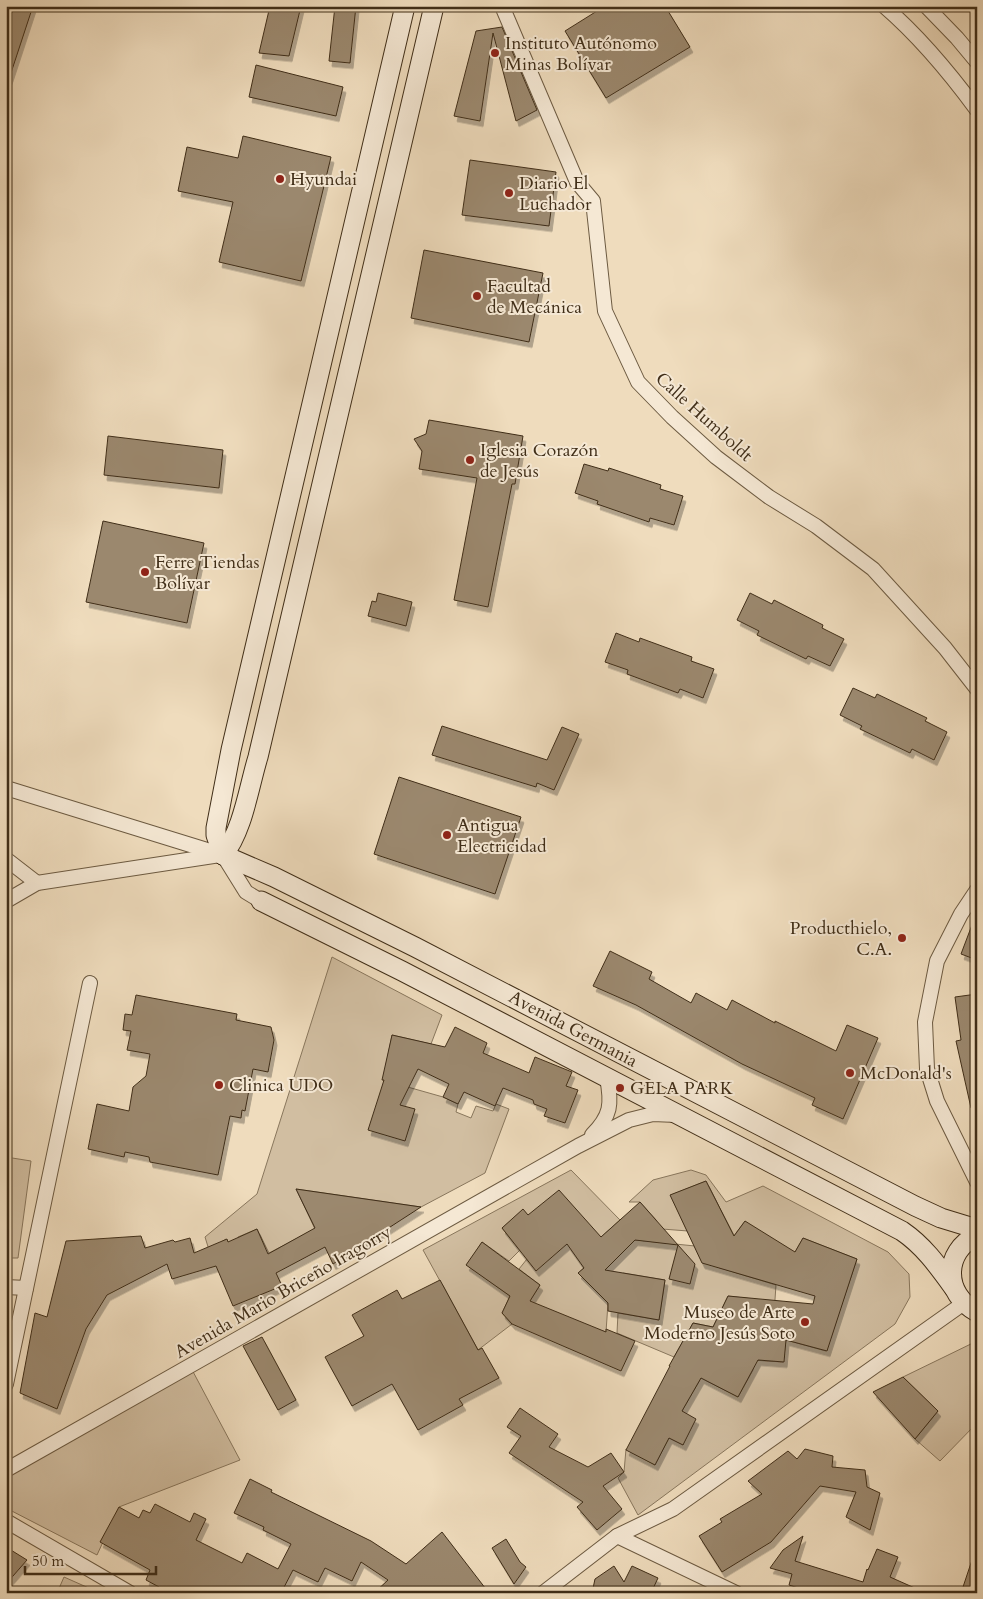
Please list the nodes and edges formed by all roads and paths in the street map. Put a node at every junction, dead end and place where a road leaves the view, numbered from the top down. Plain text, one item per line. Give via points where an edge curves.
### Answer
1 (405, 6) edge
2 (434, 6) edge
3 (502, 6) edge
4 (884, 6) edge
5 (926, 6) edge
6 (977, 62) edge
7 (977, 110) edge
8 (977, 690) edge
9 (6, 788) edge
10 (223, 855) junction
11 (6, 859) edge
12 (37, 883) junction
13 (977, 890) edge
14 (6, 901) edge
15 (261, 901) joint
16 (90, 983) dead end
17 (606, 1078) junction
18 (678, 1115) junction
19 (578, 1146) junction
20 (977, 1182) edge
21 (977, 1229) edge
22 (977, 1235) edge
23 (6, 1287) edge
24 (26, 1288) junction
25 (965, 1301) edge
26 (6, 1384) edge
27 (6, 1470) edge
28 (6, 1522) edge
29 (617, 1536) junction
30 (130, 1593) edge
31 (543, 1593) edge
32 (736, 1593) edge

1 - 10 street via 231,750 216,828
2 - 10 street via 258,756 236,833
3 - 8 street, Calle Humboldt via 577,182 593,201 605,311 638,382 716,457 873,569 945,648
4 - 7 street via 936,56
5 - 6 street
9 - 10 street
10 - 12 street
10 - 15 street via 246,892
10 - 21 street, Avenida Germania via 415,947 914,1206
11 - 12 street
12 - 14 street
13 - 20 street via 936,961 925,1022 927,1068 937,1101
15 - 17 street, Avenida Germania
16 - 24 street
17 - 18 street, Avenida Germania
17 - 19 street, Avenida Mario Briceño Iragorry via 609,1112 602,1124
18 - 19 street, Avenida Mario Briceño Iragorry via 654,1114 629,1120
18 - 25 street, Avenida Germania via 902,1231 923,1248
19 - 27 street, Avenida Mario Briceño Iragorry
22 - 25 street via 960,1247 952,1267 951,1278
23 - 24 street
24 - 26 street
25 - 29 street via 673,1509
28 - 30 street
29 - 31 street
29 - 32 street

